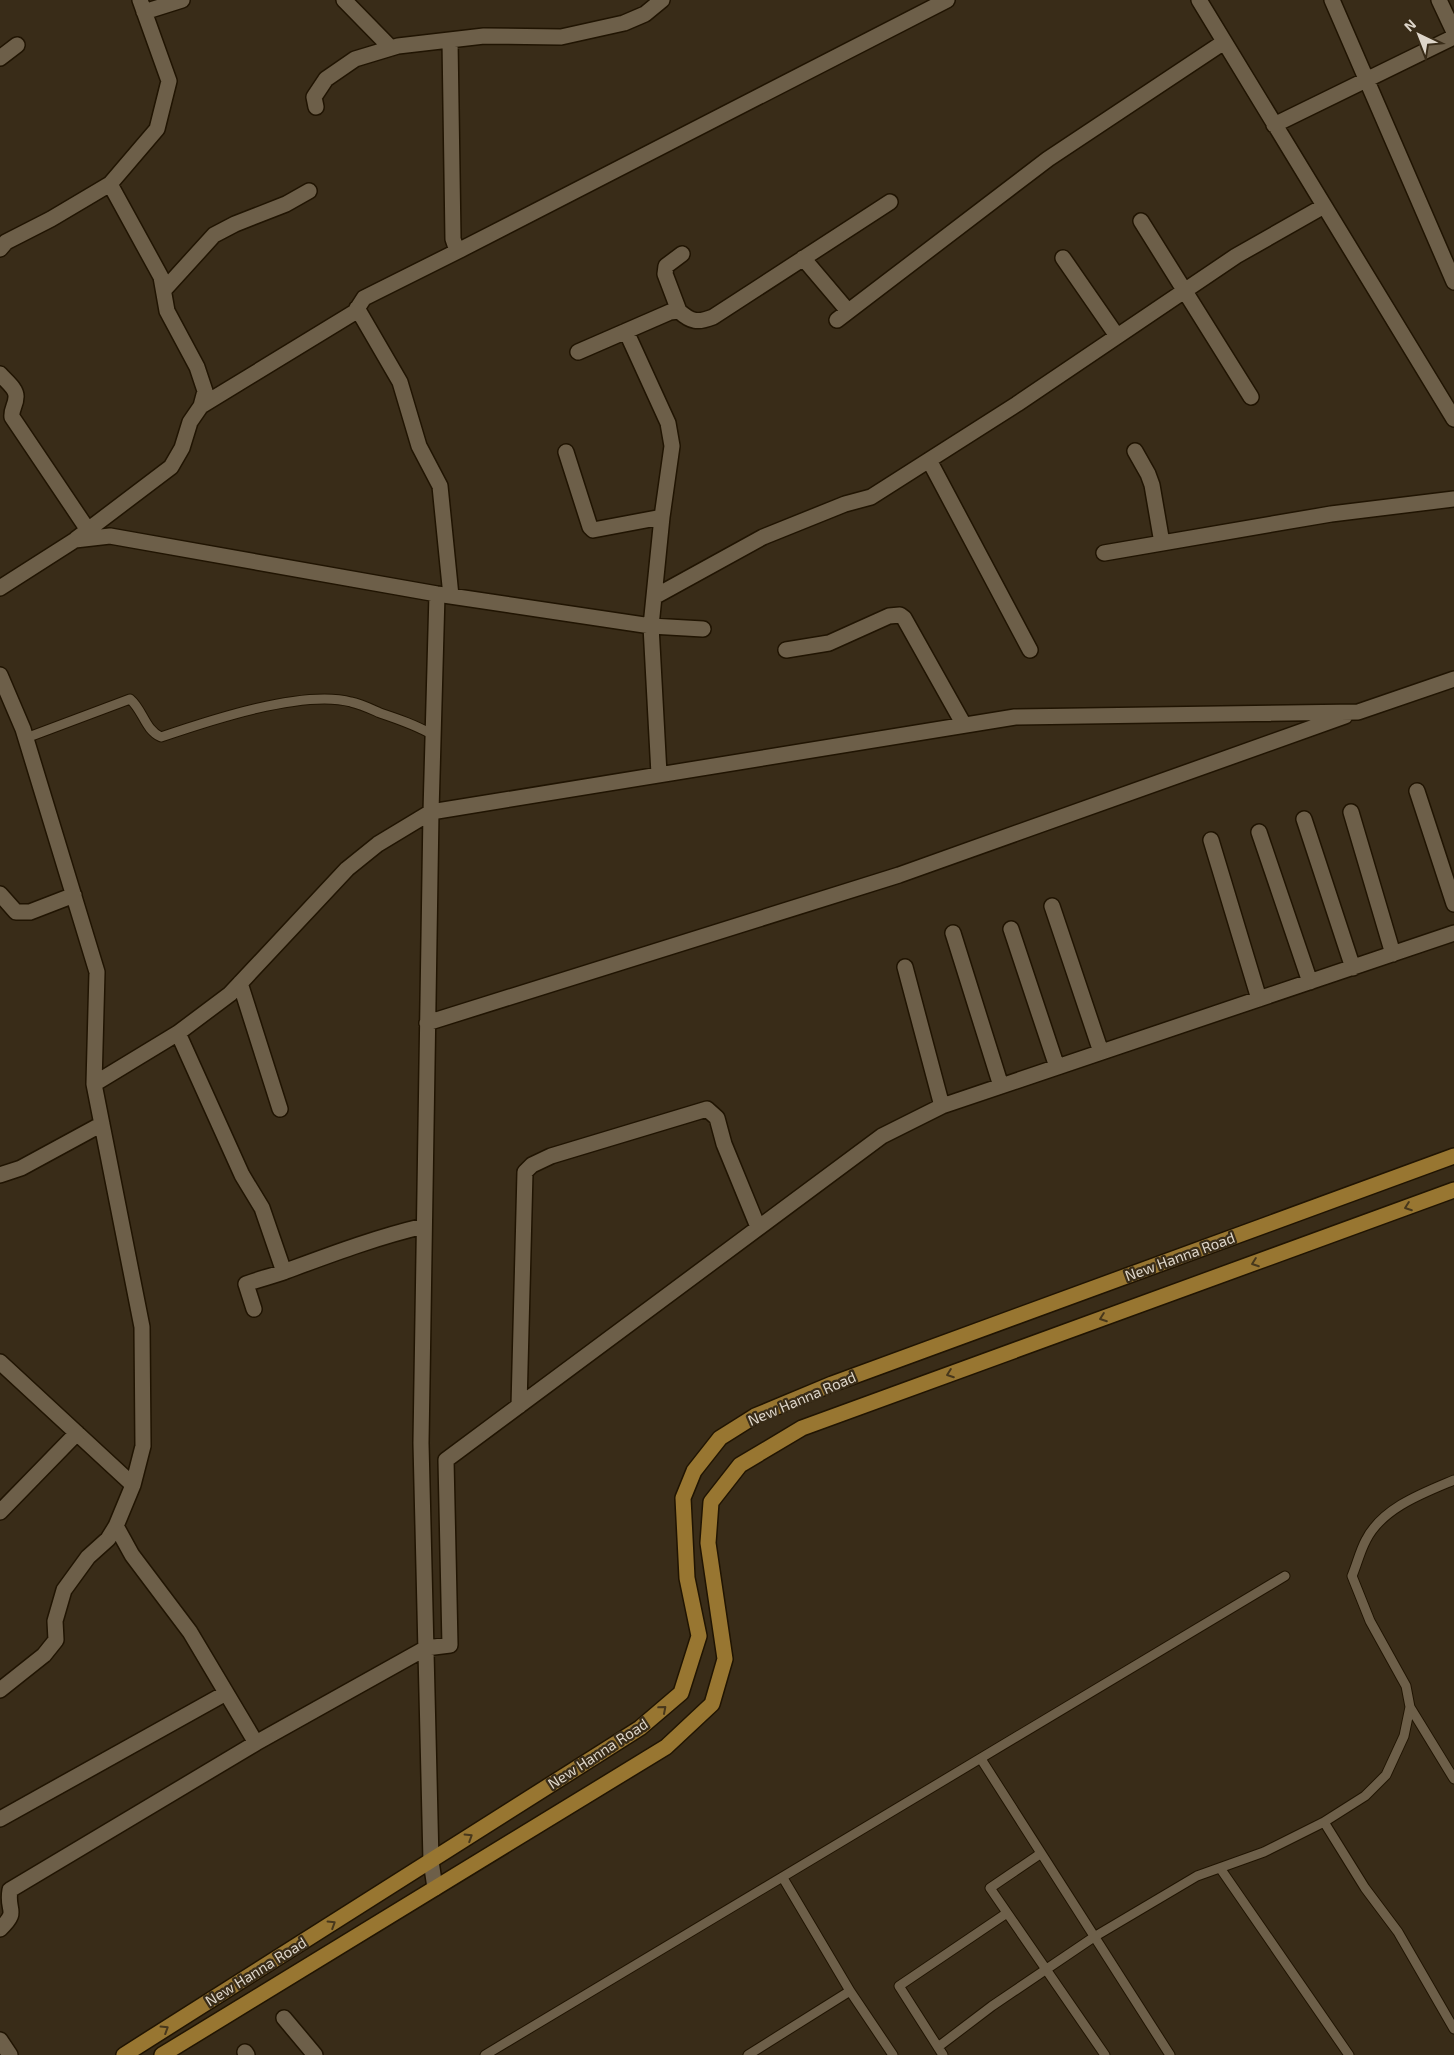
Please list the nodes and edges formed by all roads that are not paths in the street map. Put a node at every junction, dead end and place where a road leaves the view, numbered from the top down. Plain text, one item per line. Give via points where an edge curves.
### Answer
1 (182, 0) edge
2 (344, 0) edge
3 (662, 0) edge
4 (947, 0) edge
5 (1199, 0) edge
6 (1332, 0) edge
7 (1439, 0) edge
8 (142, 6) edge
9 (1454, 32) edge
10 (1454, 37) edge
11 (450, 40) junction
12 (1224, 42) junction
13 (17, 45) dead end
14 (391, 48) junction
15 (0, 57) edge
16 (1367, 80) junction
17 (316, 107) dead end
18 (1274, 125) junction
19 (110, 184) junction
20 (309, 191) dead end
21 (890, 202) dead end
22 (1324, 206) junction
23 (1141, 221) dead end
24 (0, 249) edge
25 (460, 250) junction
26 (682, 254) dead end
27 (803, 258) junction
28 (1062, 258) dead end
29 (1454, 282) edge
30 (164, 290) junction
31 (1184, 291) junction
32 (358, 308) junction
33 (679, 311) junction
34 (626, 331) junction
35 (1117, 336) junction
36 (578, 352) dead end
37 (0, 374) edge
38 (1251, 397) dead end
39 (201, 406) junction
40 (1454, 419) edge
41 (1135, 451) dead end
42 (566, 452) dead end
43 (929, 460) junction
44 (1454, 498) edge
45 (662, 517) junction
46 (88, 530) junction
47 (75, 540) junction
48 (1162, 543) junction
49 (1104, 553) dead end
50 (0, 588) edge
51 (444, 595) junction
52 (654, 597) junction
53 (651, 626) junction
54 (703, 629) dead end
55 (786, 650) dead end
56 (1030, 650) dead end
57 (0, 675) edge
58 (1454, 679) edge
59 (1358, 712) junction
60 (964, 725) junction
61 (433, 735) junction
62 (26, 738) junction
63 (660, 774) junction
64 (1417, 791) dead end
65 (431, 812) junction
66 (1351, 812) dead end
67 (1304, 820) dead end
68 (1258, 832) dead end
69 (1211, 840) dead end
70 (0, 894) edge
71 (74, 896) junction
72 (1454, 904) edge
73 (1052, 906) dead end
74 (1011, 929) dead end
75 (952, 933) dead end
76 (1454, 933) edge
77 (1394, 954) junction
78 (905, 967) dead end
79 (1353, 968) junction
80 (1310, 982) junction
81 (240, 983) junction
82 (1259, 999) junction
83 (427, 1023) junction
84 (178, 1033) junction
85 (1101, 1052) junction
86 (1057, 1067) junction
87 (94, 1084) junction
88 (1001, 1086) junction
89 (942, 1106) junction
90 (280, 1109) dead end
91 (102, 1124) junction
92 (1454, 1156) edge
93 (0, 1175) edge
94 (1454, 1190) edge
95 (424, 1226) junction
96 (758, 1227) junction
97 (284, 1272) junction
98 (254, 1309) dead end
99 (1, 1363) edge
100 (519, 1406) junction
101 (77, 1433) junction
102 (1454, 1480) edge
103 (133, 1485) junction
104 (0, 1512) edge
105 (116, 1526) junction
106 (1285, 1576) dead end
107 (426, 1648) junction
108 (0, 1690) edge
109 (226, 1693) junction
110 (1410, 1707) junction
111 (256, 1743) junction
112 (981, 1759) junction
113 (1454, 1779) edge
114 (0, 1819) edge
115 (1324, 1822) junction
116 (1040, 1854) junction
117 (431, 1861) junction
118 (1220, 1868) junction
119 (783, 1878) junction
120 (435, 1888) junction
121 (1007, 1913) junction
122 (0, 1928) edge
123 (1094, 1937) junction
124 (1046, 1971) junction
125 (850, 1992) junction
126 (284, 2018) dead end
127 (1454, 2029) edge
128 (0, 2040) edge
129 (938, 2047) junction
130 (10, 2055) edge
131 (124, 2055) edge
132 (162, 2055) edge
133 (315, 2055) edge
134 (485, 2055) edge
135 (748, 2055) edge
136 (893, 2055) edge
137 (943, 2055) edge
138 (1105, 2055) edge
139 (1170, 2055) edge
140 (1349, 2055) edge

1 - 8 street
2 - 14 street
3 - 11 street via 645,14 624,24 560,37 484,36
4 - 25 street
5 - 12 street
6 - 16 street
7 - 9 street
8 - 19 street via 169,80 157,129
10 - 16 street
11 - 14 street
11 - 25 street via 453,239
12 - 18 street
12 - 27 street via 1048,159 842,316
13 - 15 street
14 - 17 street via 355,59 326,79 314,97
16 - 18 street
16 - 29 street
18 - 22 street
19 - 24 street via 6,242
19 - 30 street via 161,277
20 - 30 street via 214,235
21 - 27 street
22 - 31 street via 1236,256
22 - 40 street
23 - 31 street
25 - 32 street via 364,298
26 - 33 street via 666,266 665,274
27 - 33 street via 713,317 700,322 690,321
28 - 35 street
30 - 39 street via 167,311 197,367 205,391
31 - 35 street
31 - 38 street
32 - 39 street
32 - 51 street via 400,382 419,446 440,486
33 - 34 street
34 - 36 street
34 - 45 street via 668,423 672,446
35 - 43 street
37 - 46 street via 15,392 12,417
39 - 46 street via 190,422 182,448 171,467
41 - 48 street via 1152,485
42 - 45 street via 593,530
43 - 52 street via 871,497 763,537
43 - 56 street
44 - 48 street via 1331,514
45 - 52 street
46 - 47 street
47 - 50 street
47 - 51 street via 110,536
48 - 49 street
51 - 53 street
51 - 61 street
52 - 53 street
53 - 54 street
53 - 63 street
55 - 60 street via 829,643 888,616 900,615
57 - 62 street
58 - 59 street
59 - 60 street via 1015,717
59 - 83 street via 899,875
60 - 63 street
61 - 62 lane via 350,701 319,699 229,715 161,737 152,733 130,699
61 - 65 street
62 - 71 street
63 - 65 street
64 - 72 street
65 - 81 street via 378,844 347,870
65 - 83 street
66 - 77 street
67 - 79 street
68 - 80 street
69 - 82 street
70 - 71 street via 16,912 30,912
71 - 87 street via 97,972
73 - 85 street
74 - 86 street
75 - 88 street
76 - 77 street
77 - 79 street
78 - 89 street
79 - 80 street
80 - 82 street
81 - 84 street
81 - 90 street
82 - 85 street
83 - 95 street
84 - 87 street
84 - 97 street via 242,1175 262,1208
85 - 86 street
86 - 88 street
87 - 91 street
88 - 89 street
89 - 96 street via 882,1136
91 - 93 street via 21,1168
91 - 103 street via 142,1327 143,1446
117 -> 92 main road, New Hanna Road via 640,1728 681,1693 699,1636 687,1578 684,1498 694,1471 720,1438 755,1416 832,1384
94 -> 120 main road, New Hanna Road via 802,1428 740,1465 711,1502 708,1543 725,1660 712,1704 666,1747
95 - 97 street via 337,1251
95 - 107 street via 421,1443
96 - 100 street
96 - 100 street via 724,1144 717,1118 706,1109 551,1156 532,1165 525,1172
97 - 98 street via 246,1284
99 - 101 street
100 - 107 street via 446,1460 450,1645
101 - 103 street
101 - 104 street
102 - 110 lane via 1415,1496 1382,1519 1366,1539 1352,1576 1370,1621 1406,1686
103 - 105 street
105 - 108 street via 64,1590 55,1621 56,1640 44,1656
105 - 109 street via 132,1555 190,1632
106 - 112 lane
107 - 111 street
107 - 117 street
109 - 111 street
109 - 114 street
110 - 113 lane
110 - 115 lane via 1404,1736 1386,1774 1365,1796
111 - 122 street via 10,1890 11,1918
112 - 116 lane
112 - 119 lane
115 - 118 lane via 1264,1852
115 - 127 lane via 1365,1888 1398,1932
116 - 121 lane via 990,1888
116 - 123 lane
117 - 120 street
131 -> 117 main road, New Hanna Road
118 - 123 lane via 1197,1876
118 - 140 lane
119 - 125 lane
119 - 134 lane
120 - 132 main road, New Hanna Road
121 - 124 lane
121 - 129 lane via 899,1986
123 - 124 lane
123 - 139 lane
124 - 129 lane
124 - 138 lane
125 - 135 lane
125 - 136 lane
126 - 133 street
128 - 130 street
129 - 137 lane

